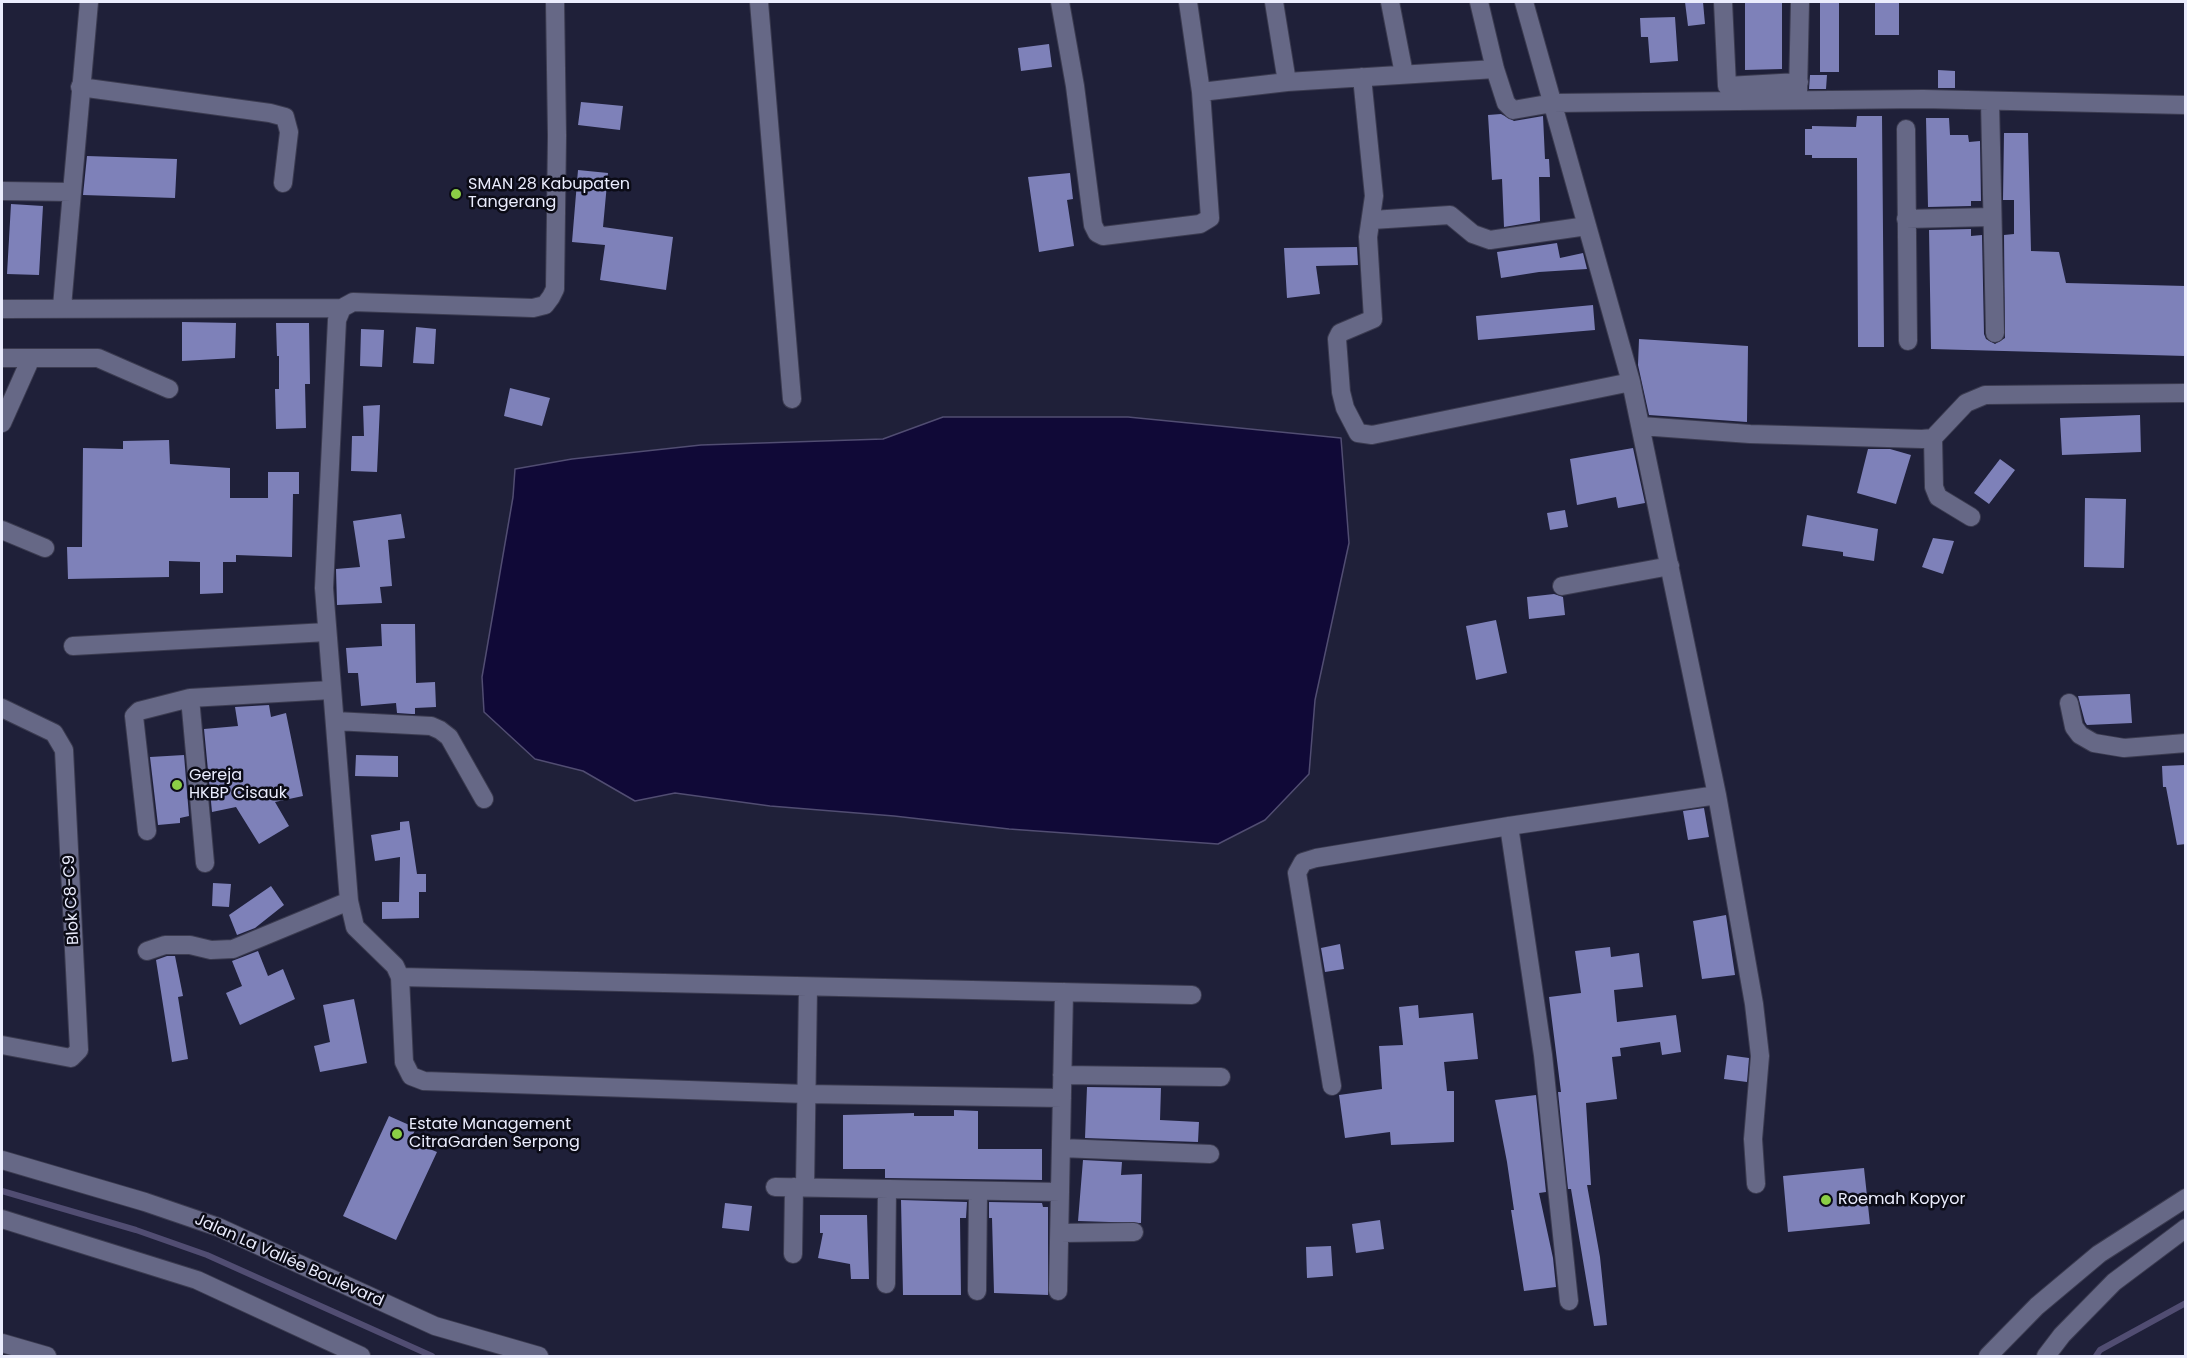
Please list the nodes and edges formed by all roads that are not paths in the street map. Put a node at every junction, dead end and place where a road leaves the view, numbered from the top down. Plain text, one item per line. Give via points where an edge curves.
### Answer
1 (89, 2) edge
2 (555, 2) edge
3 (759, 2) edge
4 (1060, 2) edge
5 (1188, 2) edge
6 (1274, 2) edge
7 (1390, 2) edge
8 (1479, 2) edge
9 (1524, 2) edge
10 (1724, 2) edge
11 (1800, 2) edge
12 (1496, 69) junction
13 (1404, 74) junction
14 (1362, 77) junction
15 (1287, 82) junction
16 (1799, 82) junction
17 (80, 87) junction
18 (1201, 92) junction
19 (1798, 101) junction
20 (1990, 101) junction
21 (1553, 103) junction
22 (2186, 105) edge
23 (1906, 129) dead end
24 (283, 183) dead end
25 (2, 191) edge
26 (72, 192) junction
27 (1992, 217) junction
28 (1906, 219) junction
29 (1372, 220) junction
30 (1587, 226) junction
31 (62, 307) junction
32 (2, 309) edge
33 (342, 309) junction
34 (1995, 333) dead end
35 (1908, 340) dead end
36 (2, 358) edge
37 (30, 358) junction
38 (1631, 382) junction
39 (169, 389) dead end
40 (2186, 393) edge
41 (792, 399) dead end
42 (2, 423) edge
43 (1641, 426) junction
44 (1933, 438) junction
45 (1971, 517) dead end
46 (2, 530) edge
47 (45, 548) dead end
48 (1670, 566) junction
49 (1562, 586) dead end
50 (327, 632) junction
51 (74, 646) dead end
52 (331, 690) junction
53 (190, 698) junction
54 (2069, 703) dead end
55 (2, 708) edge
56 (335, 721) junction
57 (2186, 743) edge
58 (1717, 795) junction
59 (484, 799) dead end
60 (1509, 826) junction
61 (147, 831) dead end
62 (205, 862) dead end
63 (349, 901) junction
64 (147, 951) dead end
65 (400, 977) junction
66 (808, 988) junction
67 (1064, 992) junction
68 (1192, 995) dead end
69 (2, 1045) edge
70 (1062, 1075) junction
71 (1221, 1077) dead end
72 (1332, 1086) dead end
73 (806, 1094) junction
74 (1062, 1098) junction
75 (1061, 1148) junction
76 (1210, 1154) dead end
77 (2, 1160) edge
78 (1756, 1184) dead end
79 (776, 1187) dead end
80 (800, 1187) junction
81 (887, 1189) junction
82 (978, 1191) junction
83 (1060, 1192) junction
84 (2186, 1198) edge
85 (2, 1219) edge
86 (2186, 1228) edge
87 (1134, 1232) dead end
88 (1060, 1233) junction
89 (793, 1254) dead end
90 (886, 1284) dead end
91 (977, 1291) dead end
92 (1059, 1291) dead end
93 (1569, 1301) dead end
94 (5, 1348) edge
95 (47, 1356) edge
96 (362, 1356) edge
97 (539, 1356) edge
98 (1988, 1356) edge
99 (2046, 1356) edge

1 - 17 street
2 - 33 street via 555,289 551,297 545,305 533,308 353,302
3 - 41 street
4 - 18 street via 1097,233 1103,236 1200,224 1210,218
5 - 18 street
6 - 15 street
7 - 13 street
8 - 12 street
9 - 21 street
10 - 16 street via 1727,86
11 - 16 street
12 - 13 street
12 - 21 street via 1509,108
13 - 14 street
14 - 15 street
14 - 29 street via 1374,196
15 - 18 street
16 - 19 street
17 - 24 street via 285,117 289,132
17 - 26 street
19 - 20 street
19 - 21 street
20 - 22 street
20 - 27 street
21 - 30 street
23 - 28 street
25 - 26 street
26 - 31 street
27 - 28 street
27 - 34 street
28 - 35 street
29 - 30 street via 1450,215 1473,234 1490,240
29 - 38 street via 1368,237 1372,319 1340,333 1337,339 1341,392 1358,433 1372,435
30 - 38 street
31 - 32 street
31 - 33 street
33 - 50 street via 337,320 326,520
36 - 37 street
37 - 39 street via 98,358
37 - 42 street
38 - 43 street
40 - 44 street via 1985,395 1966,403
43 - 44 street via 1750,434
43 - 48 street
44 - 45 street via 1934,487 1938,497
46 - 47 street
48 - 49 street
48 - 58 street
50 - 51 street
50 - 52 street
52 - 53 street
52 - 56 street
53 - 61 street via 144,709 134,716
53 - 62 street
54 - 57 street via 2074,727 2094,743 2124,748
55 - 69 street, Blok C8-C9 via 54,732 64,750 79,1050 70,1058
56 - 59 street via 431,726 440,730 449,737
56 - 63 street
58 - 60 street
58 - 78 street via 1759,1046 1753,1139
60 - 72 street via 1303,862 1298,873
60 - 93 street via 1543,1055
63 - 64 street via 233,949 165,945
63 - 65 street via 355,927 395,966
65 - 66 street
65 - 73 street via 404,1062 411,1076 424,1081
66 - 67 street
66 - 73 street
67 - 68 street
67 - 70 street
70 - 71 street
70 - 74 street
73 - 74 street
73 - 80 street
74 - 75 street
75 - 76 street
75 - 83 street
77 - 97 street, Jalan La Vallée Boulevard via 218,1227 435,1326
79 - 80 street
80 - 81 street
80 - 89 street
81 - 82 street
81 - 90 street
82 - 83 street
82 - 91 street
83 - 88 street
84 - 98 street via 2099,1254 2037,1306
85 - 96 street via 197,1281
86 - 99 street via 2114,1282
87 - 88 street
88 - 92 street
94 - 95 street

